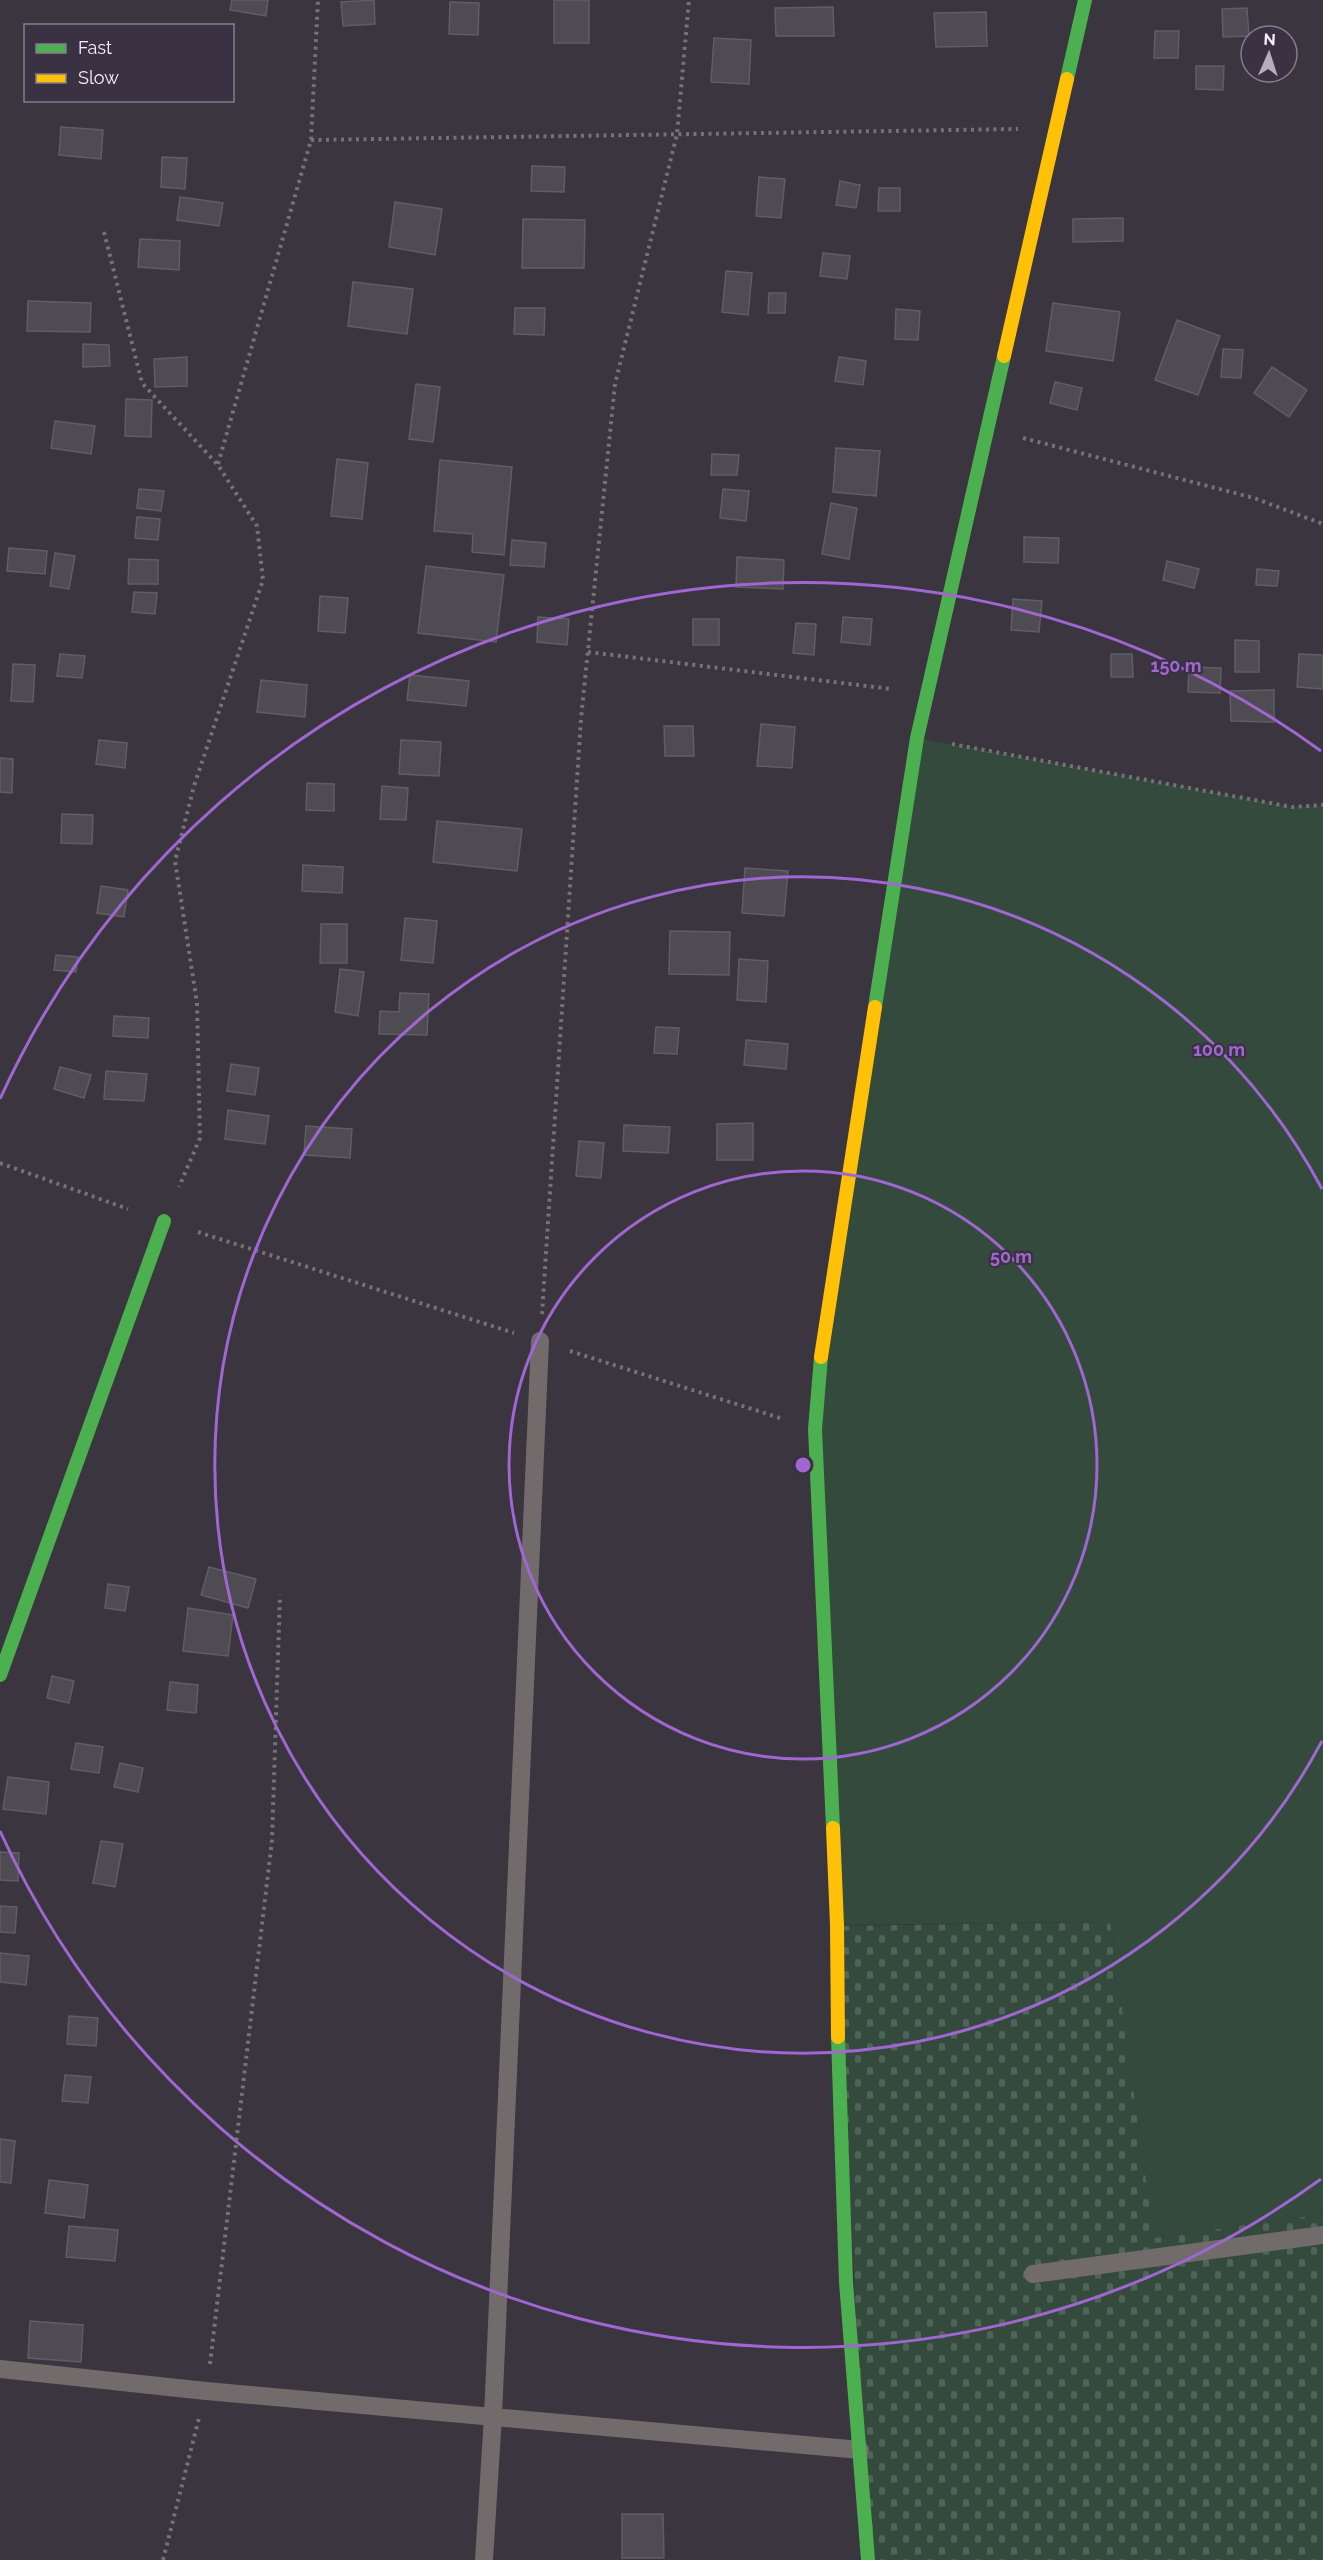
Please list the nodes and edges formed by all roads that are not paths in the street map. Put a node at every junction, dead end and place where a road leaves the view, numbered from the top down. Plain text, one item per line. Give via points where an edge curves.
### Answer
1 (1085, 0) edge
2 (164, 1221) road end
3 (540, 1341) road end
4 (0, 1675) edge
5 (1323, 2235) edge
6 (1033, 2274) dead end
7 (0, 2369) edge
8 (493, 2416) junction
9 (860, 2450) junction
10 (484, 2560) edge
11 (868, 2560) edge

1 - 9 street via 917,738 823,1338 814,1429 837,1926 846,2282
2 - 4 street
3 - 8 lane
5 - 6 lane
7 - 8 lane
8 - 9 lane
8 - 10 lane
9 - 11 street

